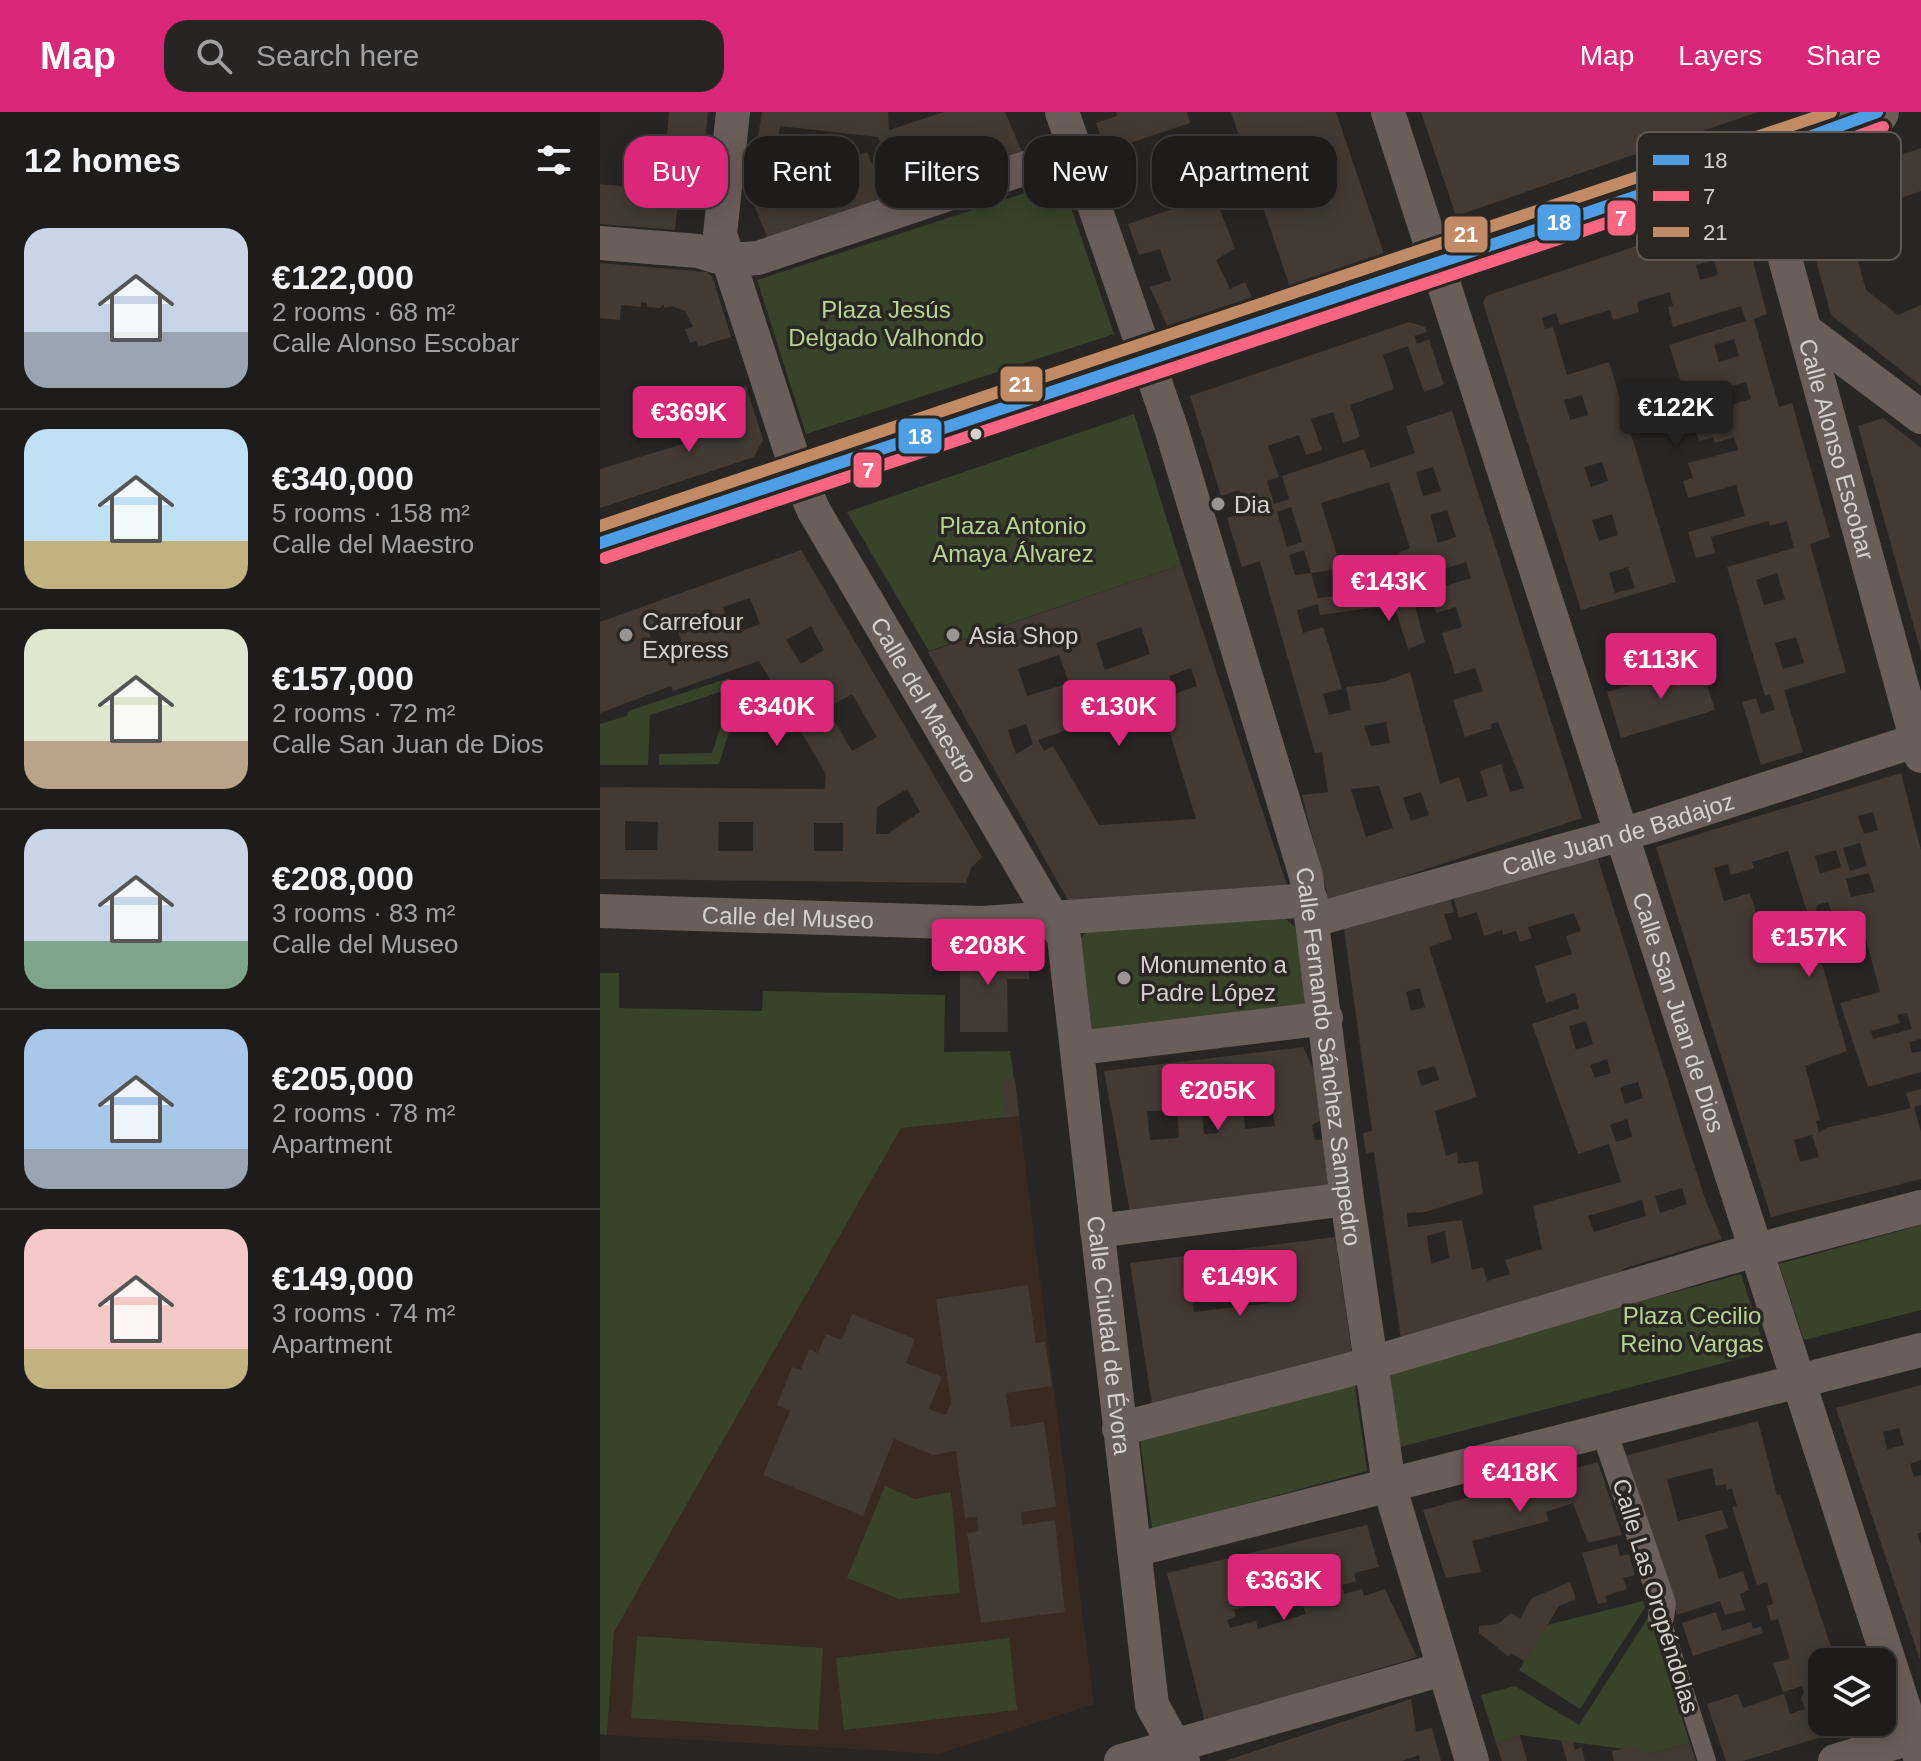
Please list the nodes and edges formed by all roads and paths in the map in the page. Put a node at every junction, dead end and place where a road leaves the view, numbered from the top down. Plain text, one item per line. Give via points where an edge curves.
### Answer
1 (733, 112) edge
2 (1062, 112) edge
3 (1388, 112) edge
4 (1877, 112) edge
5 (1822, 132) edge
6 (1071, 136) edge
7 (1024, 168) edge
8 (1637, 196) edge
9 (1096, 208) edge
10 (600, 243) edge
11 (728, 260) junction
12 (1786, 260) edge
13 (1438, 263) junction
14 (1805, 330) junction
15 (1148, 360) junction
16 (1921, 417) edge
17 (799, 477) junction
18 (600, 543) edge
19 (1920, 745) edge
20 (1623, 833) junction
21 (1312, 910) junction
22 (600, 911) edge
23 (1053, 919) junction
24 (1326, 1018) junction
25 (1078, 1048) junction
26 (1347, 1199) junction
27 (1921, 1207) edge
28 (1097, 1231) junction
29 (1755, 1251) junction
30 (1921, 1350) edge
31 (1370, 1363) junction
32 (1797, 1381) junction
33 (1119, 1429) junction
34 (1604, 1431) junction
35 (1389, 1485) junction
36 (1134, 1550) junction
37 (1661, 1617) joint
38 (1443, 1669) junction
39 (1917, 1748) edge
40 (1179, 1754) edge
41 (1121, 1761) edge
42 (1472, 1761) edge
43 (1707, 1761) edge
44 (1835, 1761) edge

1 - 11 street, Calle del Maestro via 720,234
2 - 6 street, Calle Fernando Sánchez Sampedro
3 - 13 street, Calle San Juan de Dios
4 - 5 street
7 - 11 street via 758,258
8 - 13 street
9 - 15 street, Calle Fernando Sánchez Sampedro
10 - 11 street via 698,251
11 - 17 street, Calle del Maestro
12 - 14 street, Calle Alonso Escobar
13 - 15 street
13 - 20 street, Calle San Juan de Dios
14 - 16 street
14 - 19 street, Calle Alonso Escobar
15 - 17 street
15 - 21 street, Calle Fernando Sánchez Sampedro
17 - 18 street
17 - 23 street, Calle del Maestro
19 - 20 street, Calle Juan de Badajoz
20 - 21 street, Calle Juan de Badajoz
20 - 29 street, Calle San Juan de Dios
21 - 23 street, Calle del Museo
21 - 24 street, Calle Fernando Sánchez Sampedro
22 - 23 street, Calle del Museo via 982,923
23 - 25 street, Calle Ciudad de Évora via 1064,938
24 - 25 street
24 - 26 street, Calle Fernando Sánchez Sampedro
25 - 28 street, Calle Ciudad de Évora
26 - 28 street
26 - 31 street, Calle Fernando Sánchez Sampedro
27 - 29 street
28 - 33 street, Calle Ciudad de Évora
29 - 31 street
29 - 32 street, Calle San Juan de Dios
30 - 32 street
31 - 33 street
31 - 35 street, Calle Fernando Sánchez Sampedro
32 - 34 street
32 - 39 street, Calle San Juan de Dios
33 - 36 street, Calle Ciudad de Évora
34 - 35 street
34 - 37 street, Calle Las Oropéndolas via 1663,1604
35 - 36 street
35 - 38 street, Calle Fernando Sánchez Sampedro
36 - 40 street, Calle Ciudad de Évora via 1152,1705
37 - 43 lane, Calle Las Oropéndolas
38 - 40 street
38 - 42 street, Calle Fernando Sánchez Sampedro
39 - 44 street
40 - 41 street

